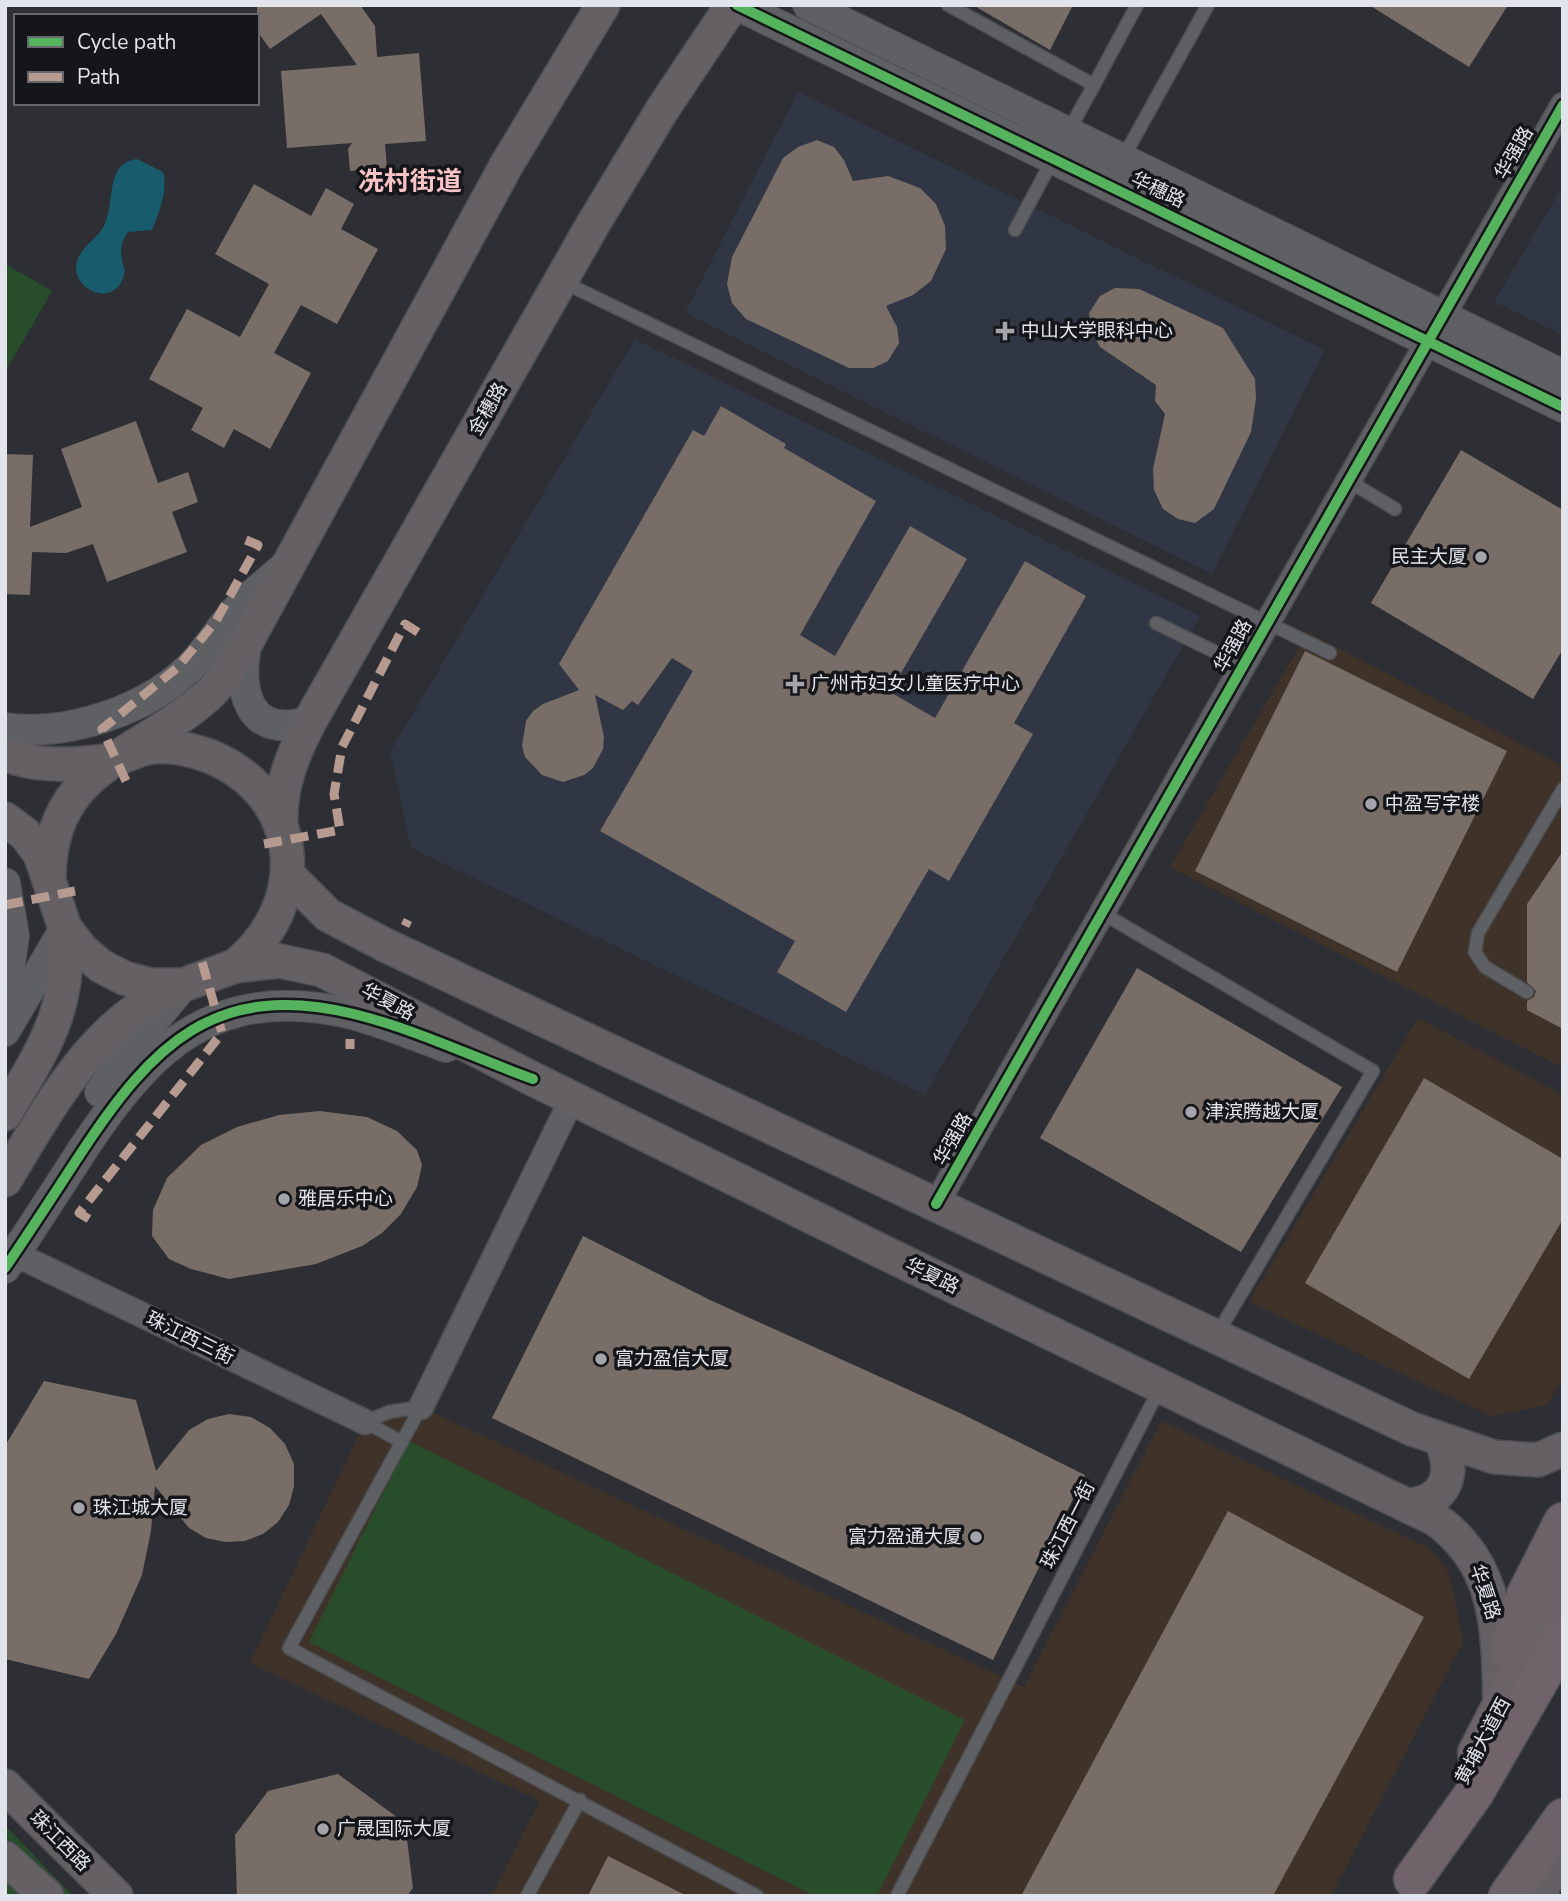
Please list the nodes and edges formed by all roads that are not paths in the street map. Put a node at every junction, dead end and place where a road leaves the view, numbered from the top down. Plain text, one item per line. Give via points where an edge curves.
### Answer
1 (603, 5) edge
2 (735, 5) edge
3 (808, 5) edge
4 (948, 5) edge
5 (1137, 5) edge
6 (1208, 5) edge
7 (1094, 85) junction
8 (1563, 105) edge
9 (1068, 132) junction
10 (1053, 159) junction
11 (1123, 159) junction
12 (1015, 230) dead end
13 (560, 281) junction
14 (1433, 329) junction
15 (1563, 375) edge
16 (1563, 407) edge
17 (1347, 480) junction
18 (1395, 509) dead end
19 (291, 561) junction
20 (1266, 622) junction
21 (1156, 623) dead end
22 (247, 641) junction
23 (1330, 653) dead end
24 (1242, 665) junction
25 (310, 721) junction
26 (5, 728) edge
27 (5, 754) edge
28 (113, 760) junction
29 (1563, 789) edge
30 (5, 819) edge
31 (281, 827) junction
32 (288, 875) junction
33 (49, 878) junction
34 (5, 883) edge
35 (1102, 912) junction
36 (65, 928) junction
37 (395, 950) junction
38 (235, 966) junction
39 (183, 985) junction
40 (1527, 992) dead end
41 (372, 993) junction
42 (5, 996) edge
43 (5, 1031) edge
44 (533, 1080) junction
45 (572, 1099) junction
46 (5, 1114) edge
47 (5, 1180) edge
48 (936, 1205) junction
49 (8, 1262) edge
50 (1216, 1337) junction
51 (1161, 1386) junction
52 (421, 1407) junction
53 (365, 1422) junction
54 (1441, 1441) junction
55 (402, 1442) junction
56 (1563, 1450) edge
57 (1409, 1505) junction
58 (1563, 1522) edge
59 (1563, 1586) edge
60 (1563, 1639) edge
61 (1500, 1711) junction
62 (5, 1786) edge
63 (580, 1800) junction
64 (1563, 1818) edge
65 (1563, 1844) edge
66 (5, 1858) edge
67 (1408, 1887) edge
68 (47, 1896) edge
69 (116, 1896) edge
70 (527, 1896) edge
71 (757, 1896) edge
72 (897, 1896) edge
73 (1508, 1896) edge
74 (1539, 1896) edge

1 - 19 main road via 507,164
2 - 10 street, 华穗路
2 - 13 main road, 金穗路 via 645,138
3 - 9 street, 华穗路
4 - 7 lane
5 - 7 lane
6 - 11 lane
7 - 9 lane
8 - 14 street, 华强路
9 - 11 street, 华穗路
10 - 12 lane
10 - 14 street, 华穗路
11 - 14 street, 华穗路
13 - 20 lane
13 - 25 main road, 金穗路
14 - 15 street, 华穗路
14 - 16 street, 华穗路
14 - 17 street, 华强路
17 - 18 lane
17 - 20 street, 华强路
19 - 22 main road
19 - 26 street via 240,606 195,662 170,684 86,724
20 - 23 lane
20 - 24 street, 华强路
21 - 24 lane
22 - 25 street via 242,664 251,711 262,720 284,726
22 - 28 main road via 207,696
24 - 35 street, 华强路
25 - 31 main road, 金穗路 via 287,772
27 - 28 main road, 华夏路 via 43,764
28 - 31 main road, 华夏路 via 147,748 208,755 243,775 273,807
28 - 33 main road, 华夏路 via 67,802 50,851
29 - 40 lane via 1476,943 1475,952 1485,967
30 - 33 main road, 华夏路 via 25,834
31 - 32 main road, 华夏路
32 - 37 main road via 328,915
32 - 38 main road, 华夏路 via 279,914 270,930
33 - 36 main road, 华夏路
34 - 42 street via 14,936
35 - 48 street, 华强路
35 - 50 lane via 1373,1071
36 - 39 main road, 华夏路 via 101,966 124,978 150,985
36 - 43 street
36 - 46 main road via 67,977 55,1024
37 - 41 main road
37 - 48 main road
38 - 39 main road, 华夏路
38 - 41 main road, 华夏路 via 303,963
39 - 47 main road via 137,1006 97,1044
39 - 49 street via 106,1083
41 - 44 main road, 华夏路
44 - 45 main road, 华夏路
44 - 49 street via 355,1014 289,1006 221,1016 178,1037 136,1076
45 - 51 main road, 华夏路
45 - 52 street
48 - 50 main road
49 - 53 street, 珠江西三街
50 - 54 main road
51 - 57 main road, 华夏路
51 - 72 lane, 珠江西一街
52 - 53 lane
52 - 55 lane
53 - 55 lane
54 - 56 main road via 1494,1457 1538,1460
54 - 57 main road via 1448,1464 1441,1489 1426,1504
55 - 63 lane via 289,1648
57 - 61 main road, 华夏路 via 1450,1530 1470,1549 1482,1573 1498,1634
58 - 61 main road via 1526,1595 1515,1628
59 - 61 main road, 黄埔大道西
60 - 67 highway via 1475,1792
61 - 67 main road, 黄埔大道西
62 - 69 main road, 珠江西路
63 - 70 lane
63 - 71 lane
64 - 73 main road
65 - 74 main road
66 - 68 main road

